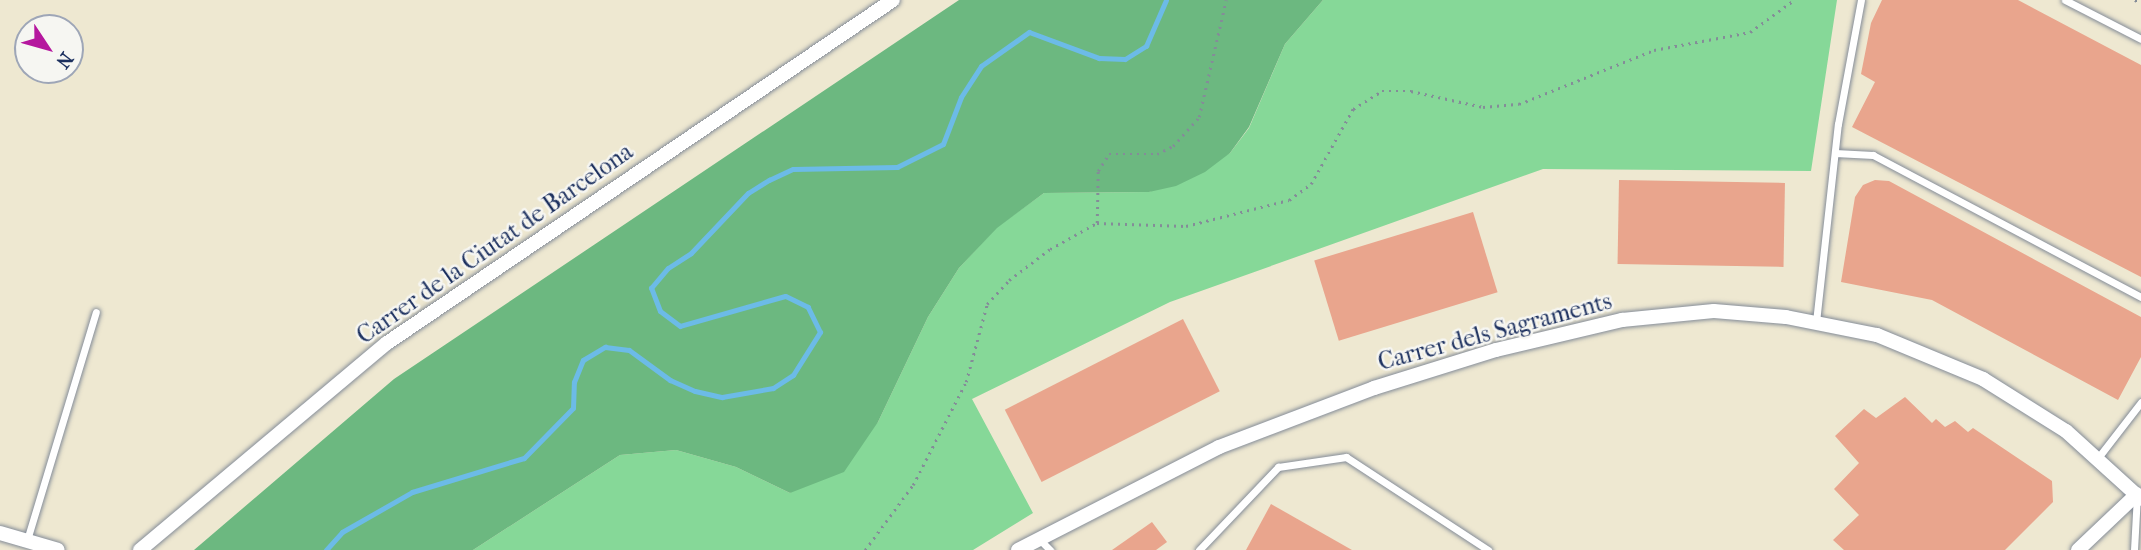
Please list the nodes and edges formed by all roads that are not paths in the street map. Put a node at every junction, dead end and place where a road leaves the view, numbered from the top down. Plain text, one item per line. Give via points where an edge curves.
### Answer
1 (893, 0) edge
2 (1861, 0) edge
3 (2065, 0) edge
4 (2141, 39) edge
5 (1835, 153) junction
6 (2141, 297) edge
7 (96, 312) dead end
8 (1816, 322) junction
9 (2141, 402) edge
10 (2097, 458) junction
11 (2140, 494) edge
12 (0, 533) edge
13 (27, 541) junction
14 (1040, 544) edge
15 (58, 550) edge
16 (140, 550) edge
17 (1018, 550) edge
18 (1050, 550) edge
19 (1199, 550) edge
20 (1488, 550) edge
21 (2078, 550) edge
22 (2134, 550) edge

1 - 16 street, Carrer de la Ciutat de Barcelona via 387,343
2 - 5 lane
3 - 4 lane
5 - 6 lane via 1873,155
5 - 8 lane
7 - 13 lane
8 - 10 street, Carrer dels Sagraments via 1877,335 1983,379 2066,431
8 - 14 street, Carrer dels Sagraments via 1714,311 1622,320 1496,349 1374,387 1219,447
9 - 10 lane
10 - 11 street, Carrer dels Sagraments
11 - 21 street
11 - 22 lane
12 - 13 street
13 - 15 street
14 - 17 street, Carrer dels Sagraments
14 - 18 lane
19 - 20 lane via 1278,467 1346,457

